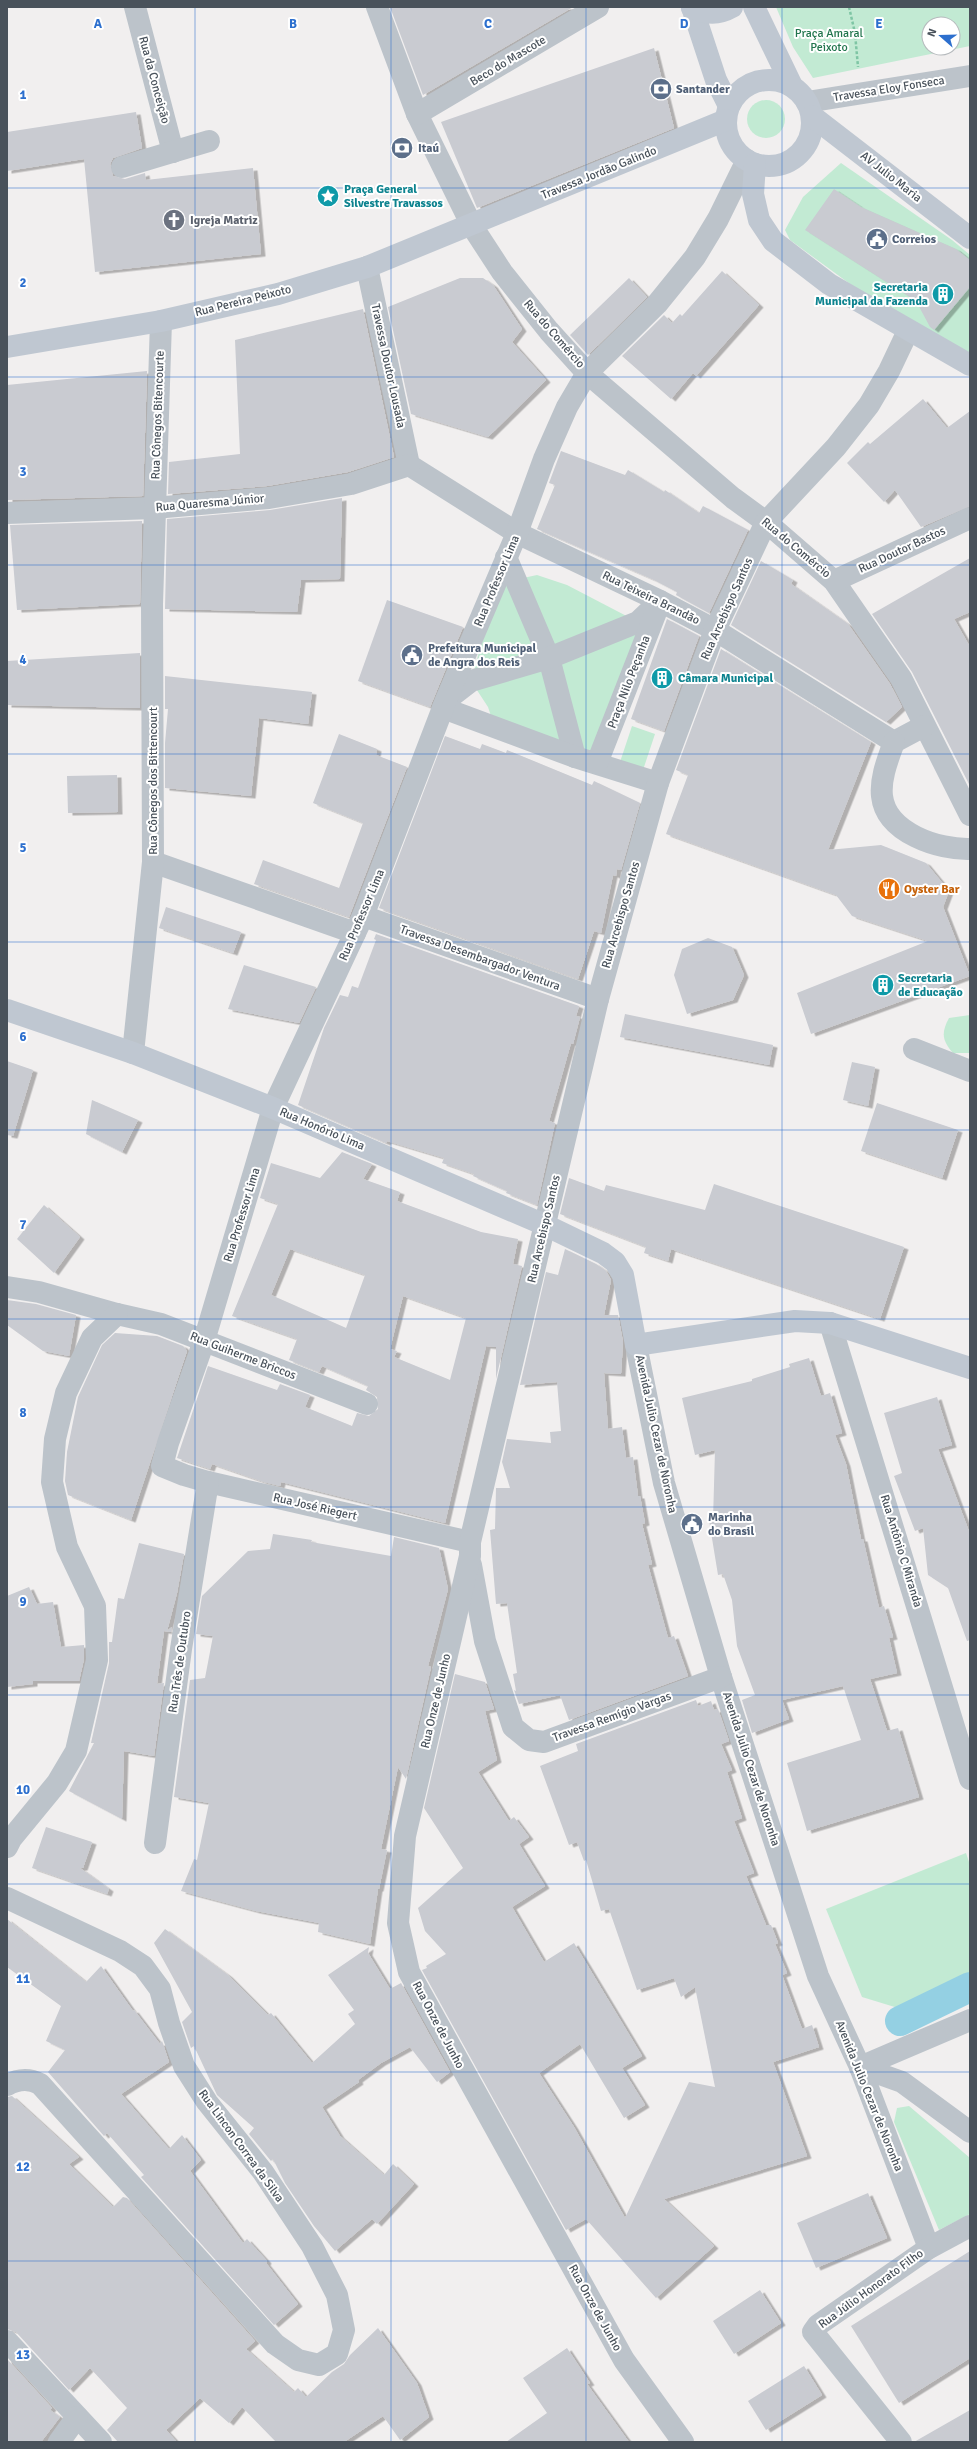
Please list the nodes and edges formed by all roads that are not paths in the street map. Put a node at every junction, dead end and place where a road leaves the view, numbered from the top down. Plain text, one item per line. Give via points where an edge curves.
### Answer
1 (135, 7) edge
2 (377, 7) edge
3 (598, 7) edge
4 (732, 7) edge
5 (754, 7) edge
6 (692, 8) edge
7 (970, 76) edge
8 (792, 86) junction
9 (810, 109) junction
10 (728, 113) junction
11 (418, 114) junction
12 (209, 141) dead end
13 (173, 152) junction
14 (751, 162) junction
15 (122, 167) dead end
16 (472, 226) junction
17 (970, 238) edge
18 (367, 267) junction
19 (162, 321) junction
20 (908, 332) junction
21 (7, 347) edge
22 (970, 365) edge
23 (587, 373) junction
24 (409, 464) junction
25 (154, 508) junction
26 (7, 513) edge
27 (970, 518) edge
28 (766, 522) junction
29 (518, 533) junction
30 (506, 557) junction
31 (834, 581) junction
32 (660, 601) junction
33 (715, 630) junction
34 (549, 658) junction
35 (445, 704) junction
36 (924, 726) junction
37 (894, 742) junction
38 (575, 757) junction
39 (597, 763) junction
40 (658, 783) junction
41 (970, 816) edge
42 (970, 849) edge
43 (153, 862) junction
44 (359, 924) junction
45 (598, 999) junction
46 (7, 1010) edge
47 (914, 1049) dead end
48 (133, 1052) junction
49 (970, 1071) edge
50 (273, 1108) junction
51 (545, 1225) junction
52 (623, 1275) joint
53 (7, 1287) edge
54 (117, 1314) junction
55 (830, 1323) junction
56 (204, 1341) junction
57 (636, 1345) junction
58 (970, 1368) edge
59 (367, 1404) dead end
60 (162, 1466) joint
61 (208, 1482) junction
62 (470, 1549) junction
63 (721, 1677) junction
64 (970, 1779) edge
65 (155, 1843) dead end
66 (7, 1847) edge
67 (7, 1898) edge
68 (970, 2020) edge
69 (860, 2068) junction
70 (7, 2085) edge
71 (970, 2132) edge
72 (970, 2226) edge
73 (929, 2248) junction
74 (7, 2341) edge
75 (77, 2417) junction
76 (59, 2442) edge
77 (101, 2442) edge
78 (683, 2442) edge
79 (901, 2442) edge

1 - 13 street, Rua da Conceição
2 - 11 street, Rua do Comércio
3 - 11 street, Beco do Mascote
4 - 6 main road via 712,13
5 - 8 main road
6 - 10 main road
7 - 9 street, Travessa Eloy Fonseca via 852,95
8 - 9 main road
8 - 10 main road via 778,80 763,80 749,85 737,94
9 - 14 main road via 812,131 797,156 785,164 770,167
9 - 17 main road, AV Julio Maria
10 - 14 main road via 727,134 733,147
10 - 16 main road, Travessa Jordão Galindo
11 - 16 street, Rua do Comércio
12 - 13 street
13 - 15 street
14 - 20 main road via 753,194 759,220 773,241 829,284
14 - 23 street via 695,257 657,304
16 - 18 main road, Rua Pereira Peixoto
16 - 23 street, Rua do Comércio via 502,272 549,331
18 - 19 main road, Rua Pereira Peixoto via 278,294
18 - 24 street, Travessa Doutor Lousada
19 - 21 main road, Rua Pereira Peixoto
19 - 25 street, Rua Cônegos Bitencourte
20 - 22 main road
20 - 28 street, Rua Arcebispo Santos via 869,405 836,447
23 - 28 street, Rua do Comércio via 733,498
23 - 29 street, Rua Professor Lima via 567,407 547,452
24 - 25 street, Rua Quaresma Júnior via 351,484 269,498
24 - 29 street, Rua Teixeira Brandão
25 - 26 street, Rua Quaresma Júnior
25 - 43 street, Rua Cônegos dos Bittencourt
27 - 31 street, Rua Doutor Bastos
28 - 31 street, Rua do Comércio
28 - 33 street, Rua Arcebispo Santos
29 - 30 street, Rua Professor Lima
29 - 32 street, Rua Teixeira Brandão
30 - 34 street
30 - 35 street, Rua Professor Lima
31 - 36 street, Rua do Comércio via 901,678
32 - 33 street, Rua Teixeira Brandão
32 - 34 street via 638,622
32 - 39 street, Praça Nilo Peçanha
33 - 37 street, Rua Teixeira Brandão
33 - 40 street, Rua Arcebispo Santos
34 - 35 street via 471,681
34 - 38 street
35 - 38 street
35 - 44 street, Rua Professor Lima
36 - 37 street
36 - 41 street, Rua do Comércio
37 - 42 street via 884,769 882,797 894,823 920,839 954,849
38 - 39 street
39 - 40 street
40 - 45 street, Rua Arcebispo Santos
43 - 44 street, Travessa Desembargador Ventura
43 - 48 street, Rua Cônegos dos Bittencourt
44 - 45 street, Travessa Desembargador Ventura
44 - 50 street, Rua Professor Lima
45 - 51 street, Rua Arcebispo Santos
46 - 48 main road, Rua Honório Lima
47 - 49 street
48 - 50 main road, Rua Honório Lima
50 - 51 main road, Rua Honório Lima
50 - 56 street, Rua Professor Lima
51 - 52 main road, Rua Honório Lima via 603,1253 615,1262
51 - 62 street, Rua Arcebispo Santos via 501,1403
52 - 57 main road, Avenida Julio Cezar de Noronha
53 - 54 street via 39,1292
54 - 56 street, Rua Guiherme Briccos via 161,1324
54 - 66 street via 92,1338 66,1393 55,1439 52,1482 67,1546 95,1606 96,1668 76,1751 58,1783
55 - 57 main road via 795,1321
55 - 58 main road
55 - 64 street, Rua Antônio C Miranda
56 - 59 street, Rua Guiherme Briccos
56 - 60 street, Rua Professor Lima
57 - 63 street, Avenida Julio Cezar de Noronha via 664,1483
60 - 61 street, Rua José Riegert
61 - 62 street, Rua José Riegert
61 - 65 street, Rua Três de Outubro via 181,1649
62 - 63 street, Travessa Remígio Vargas via 490,1656 513,1727 529,1740 544,1742
62 - 78 street, Rua Onze de Junho via 405,1836 398,1923 409,1972 624,2360
63 - 69 street, Avenida Julio Cezar de Noronha via 818,1976
67 - 70 street, Rua Lincon Correa da Silva via 120,1951 143,1966 160,1989 184,2066 207,2102 263,2172 312,2246 337,2295 344,2330 338,2354 319,2365 298,2360 275,2344 40,2084 31,2079 14,2081
68 - 69 street
69 - 71 street via 902,2082
69 - 73 street, Avenida Julio Cezar de Noronha
72 - 73 street, Rua Júlio Honorato Filho
73 - 79 street, Rua Júlio Honorato Filho via 818,2325 812,2332
74 - 75 street
75 - 76 street
75 - 77 street

